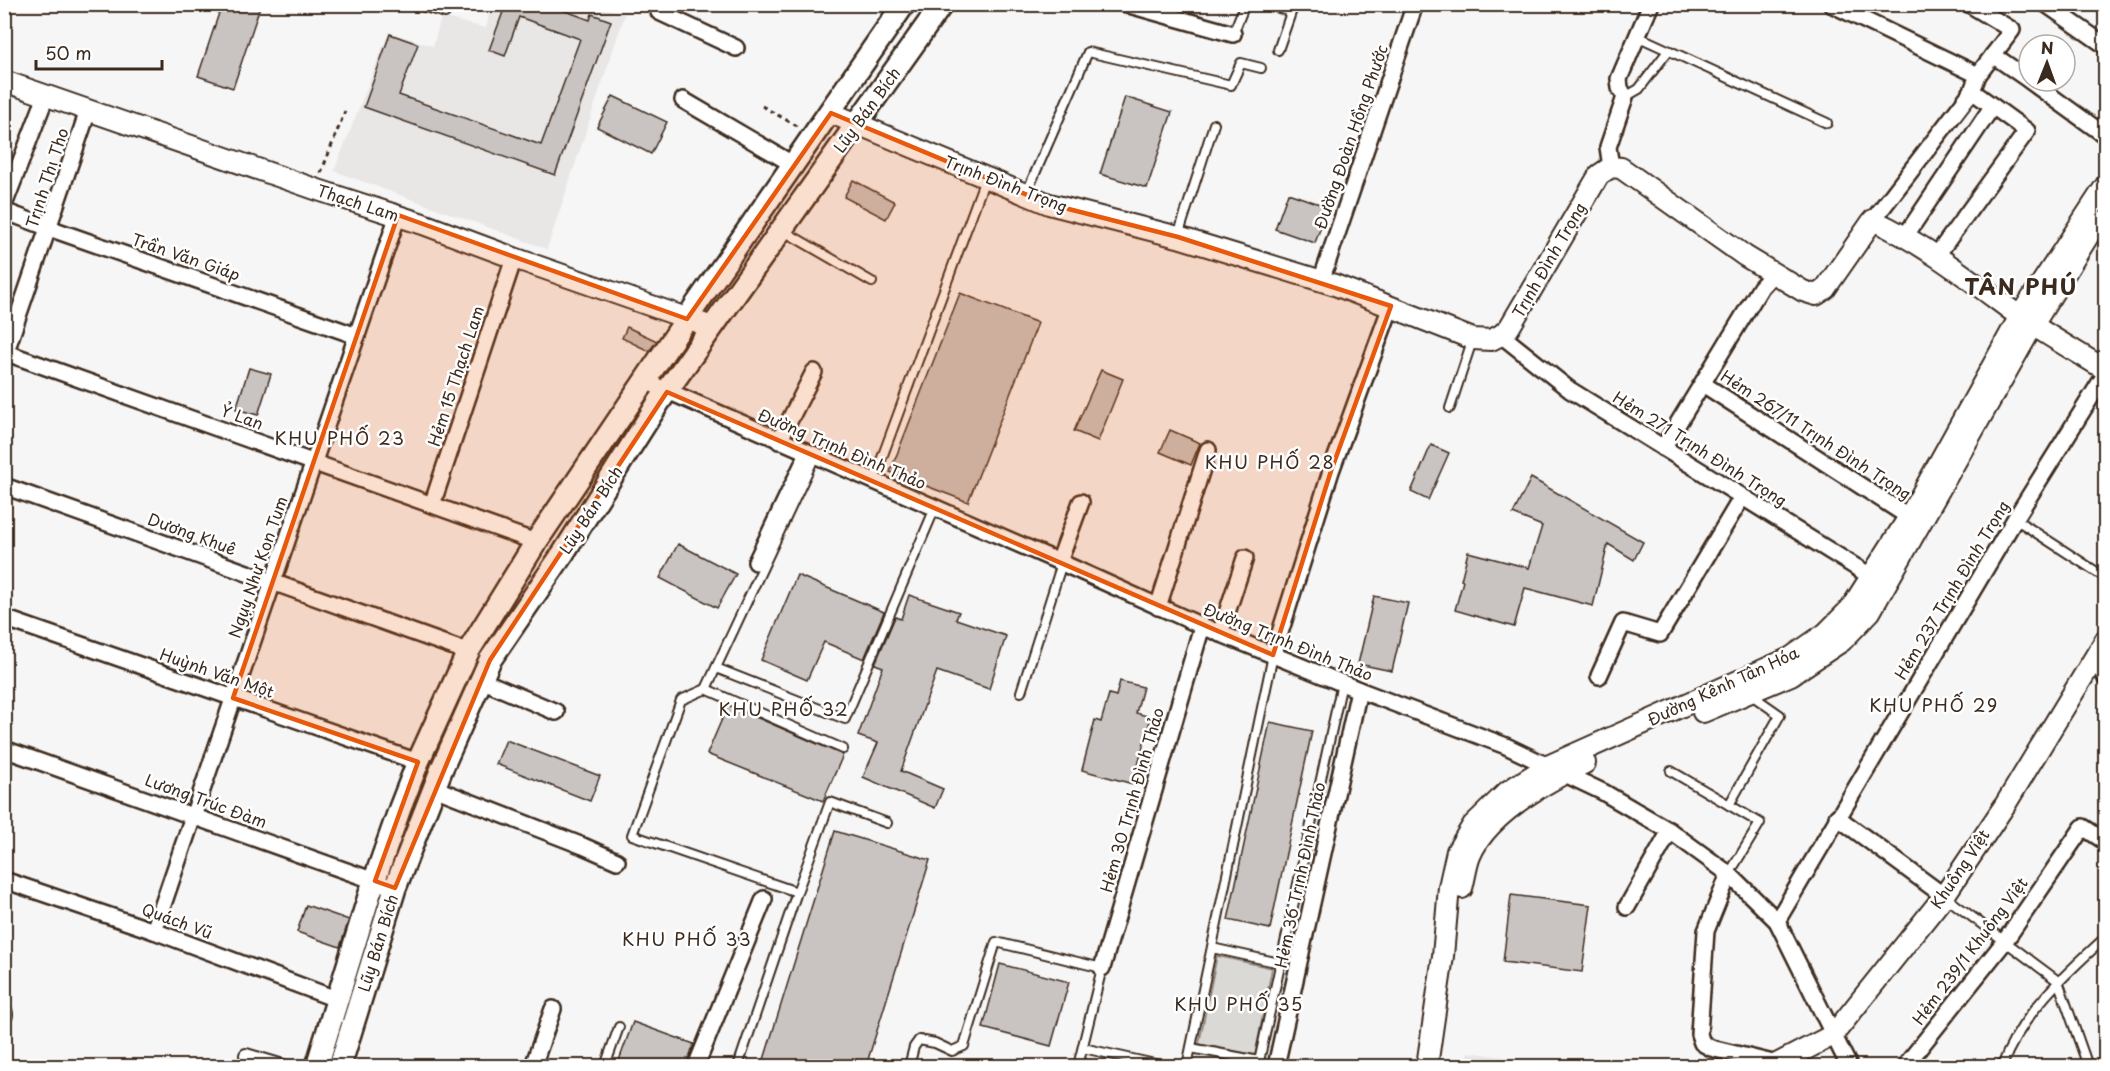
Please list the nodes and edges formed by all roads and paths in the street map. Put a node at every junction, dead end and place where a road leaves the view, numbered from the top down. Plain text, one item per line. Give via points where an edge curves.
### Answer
1 (415, 4) edge
2 (447, 4) edge
3 (904, 4) edge
4 (942, 4) edge
5 (1126, 4) edge
6 (1245, 4) edge
7 (1267, 4) edge
8 (1415, 4) edge
9 (1651, 4) edge
10 (1831, 4) edge
11 (1969, 4) edge
12 (2046, 4) edge
13 (656, 5) edge
14 (1293, 8) edge
15 (1233, 34) joint
16 (1637, 36) junction
17 (2106, 46) edge
18 (736, 48) dead end
19 (1278, 50) dead end
20 (1668, 51) junction
21 (1993, 55) junction
22 (1261, 68) dead end
23 (2017, 72) edge
24 (1978, 75) junction
25 (4, 81) edge
26 (1972, 92) junction
27 (2046, 93) edge
28 (46, 96) junction
29 (1625, 97) junction
30 (683, 100) dead end
31 (762, 106) dead end
32 (1992, 107) junction
33 (88, 111) junction
34 (345, 111) dead end
35 (831, 113) junction
36 (1827, 123) dead end
37 (856, 124) junction
38 (1214, 124) dead end
39 (814, 136) junction
40 (2106, 136) edge
41 (794, 165) junction
42 (1611, 166) junction
43 (985, 178) junction
44 (2106, 185) edge
45 (315, 189) junction
46 (1025, 195) junction
47 (4, 205) edge
48 (2106, 209) edge
49 (4, 211) edge
50 (398, 215) junction
51 (1873, 220) junction
52 (49, 228) junction
53 (781, 229) junction
54 (1906, 235) junction
55 (1178, 237) junction
56 (1937, 255) junction
57 (514, 258) junction
58 (1773, 274) junction
59 (1321, 281) junction
60 (872, 282) dead end
61 (1391, 306) junction
62 (687, 319) junction
63 (2027, 320) junction
64 (712, 327) junction
65 (1501, 335) junction
66 (357, 336) junction
67 (1473, 339) junction
68 (5, 354) edge
69 (2106, 371) edge
70 (814, 372) dead end
71 (645, 381) junction
72 (1703, 384) junction
73 (667, 392) junction
74 (1450, 408) dead end
75 (779, 441) junction
76 (1663, 448) junction
77 (1208, 450) dead end
78 (812, 455) junction
79 (313, 462) junction
80 (873, 482) junction
81 (4, 486) edge
82 (1742, 497) junction
83 (1081, 502) dead end
84 (432, 505) junction
85 (934, 508) junction
86 (1909, 517) junction
87 (2015, 519) junction
88 (536, 542) junction
89 (1245, 558) dead end
90 (756, 562) dead end
91 (1061, 562) junction
92 (2106, 578) edge
93 (1879, 581) junction
94 (272, 582) junction
95 (1158, 607) junction
96 (4, 618) edge
97 (1202, 626) junction
98 (1221, 634) junction
99 (2106, 639) edge
100 (468, 652) junction
101 (1273, 655) junction
102 (2094, 657) junction
103 (716, 668) junction
104 (1599, 676) dead end
105 (2106, 678) edge
106 (481, 680) junction
107 (1342, 683) junction
108 (706, 689) junction
109 (1359, 690) junction
110 (1021, 692) dead end
111 (1748, 693) junction
112 (233, 698) junction
113 (556, 712) dead end
114 (4, 749) edge
115 (843, 749) dead end
116 (417, 762) junction
117 (1556, 769) junction
118 (1671, 771) dead end
119 (434, 788) junction
120 (1729, 805) junction
121 (193, 816) junction
122 (1837, 817) junction
123 (887, 823) dead end
124 (1670, 831) junction
125 (2106, 842) edge
126 (617, 861) dead end
127 (1729, 874) junction
128 (4, 879) edge
129 (375, 881) junction
130 (395, 888) junction
131 (797, 892) junction
132 (1944, 896) junction
133 (764, 898) dead end
134 (1628, 907) dead end
135 (1777, 921) junction
136 (154, 931) junction
137 (2106, 937) edge
138 (2005, 941) junction
139 (1212, 948) junction
140 (1280, 963) junction
141 (1102, 968) junction
142 (2058, 981) junction
143 (336, 999) junction
144 (553, 1009) dead end
145 (619, 1028) dead end
146 (1833, 1035) junction
147 (1083, 1048) junction
148 (1191, 1048) junction
149 (246, 1055) dead end
150 (1259, 1064) edge
151 (1777, 1065) edge
152 (283, 1066) edge
153 (317, 1066) edge
154 (339, 1066) edge
155 (533, 1066) edge
156 (605, 1066) edge
157 (696, 1066) edge
158 (738, 1066) edge
159 (909, 1066) edge
160 (1078, 1066) edge
161 (1164, 1066) edge
162 (1187, 1066) edge
163 (1276, 1066) edge
164 (1426, 1066) edge
165 (1440, 1066) edge
166 (1849, 1066) edge
167 (1905, 1066) edge
168 (2002, 1066) edge
169 (2088, 1066) edge

1 - 2 lane via 445,13
3 - 35 main road, Lũy Bán Bích
4 - 37 main road, Lũy Bán Bích
5 - 15 street
6 - 15 lane
7 - 14 lane
8 - 59 street, Đường Đoàn Hồng Phước
9 - 16 street
10 - 24 street
11 - 21 street via 2012,30
12 - 17 street
13 - 18 street via 659,12
14 - 19 lane
16 - 20 lane
16 - 29 street via 1619,79
20 - 29 lane via 1639,89
20 - 36 lane
21 - 23 street
21 - 24 street
22 - 46 lane via 1241,63 1231,85 1088,52
24 - 26 street
25 - 28 street, Thạch Lam
26 - 32 street
26 - 51 street
27 - 40 street
28 - 33 street, Thạch Lam
28 - 47 street
29 - 42 street via 1608,147
30 - 41 street
31 - 39 path
32 - 54 street
32 - 56 street via 2027,131
33 - 45 street, Thạch Lam
33 - 52 street, Trịnh Thị Tho
34 - 45 path
35 - 37 street, Trịnh Đình Trọng
35 - 39 main road, Lũy Bán Bích
37 - 43 street, Trịnh Đình Trọng
37 - 53 main road, Lũy Bán Bích
38 - 55 lane
39 - 41 main road, Lũy Bán Bích
41 - 62 main road, Lũy Bán Bích
42 - 58 street via 1621,168
42 - 65 street, Trịnh Đình Trọng via 1599,175 1515,319
43 - 46 street, Trịnh Đình Trọng
43 - 80 lane
44 - 63 street, Đường Kênh Tân Hóa
45 - 50 street, Thạch Lam
46 - 55 street, Trịnh Đình Trọng
48 - 63 street, Đường Kênh Tân Hóa
49 - 52 street, Trần Văn Giáp
50 - 57 street, Thạch Lam
50 - 66 street, Ngụy Như Kon Tum
51 - 54 street
51 - 58 street via 1825,290 1816,295
52 - 66 street, Trần Văn Giáp
52 - 68 street, Trịnh Thị Tho
53 - 60 lane
53 - 64 main road, Lũy Bán Bích
54 - 56 street
55 - 59 street, Trịnh Đình Trọng
56 - 63 street
57 - 62 street, Thạch Lam
57 - 84 street, Hẻm 15 Thạch Lam
58 - 72 street via 1761,287
59 - 61 street, Trịnh Đình Trọng
61 - 67 street, Trịnh Đình Trọng
61 - 101 street via 1331,471
62 - 64 street, Thạch Lam
62 - 71 main road, Lũy Bán Bích
63 - 69 street
63 - 86 street, Đường Kênh Tân Hóa
63 - 93 street, Đường Kênh Tân Hóa
64 - 73 main road, Lũy Bán Bích
65 - 67 street, Trịnh Đình Trọng
65 - 76 street, Hẻm 271 Trịnh Đình Trọng via 1570,390
66 - 79 street, Ngụy Như Kon Tum
67 - 74 lane
68 - 79 street, Ỷ Lan
69 - 87 street, Hẻm 237 Trịnh Đình Trọng
70 - 75 street
71 - 73 street, Đường Trịnh Đình Thảo
71 - 88 main road, Lũy Bán Bích
72 - 76 street
72 - 86 street, Hẻm 267/11 Trịnh Đình Trọng
73 - 75 street, Đường Trịnh Đình Thảo
73 - 106 main road, Lũy Bán Bích via 490,660
75 - 78 street, Đường Trịnh Đình Thảo
76 - 82 street, Hẻm 271 Trịnh Đình Trọng
77 - 95 street
78 - 80 street, Đường Trịnh Đình Thảo
78 - 90 street
78 - 103 lane
79 - 84 street, Ỷ Lan
79 - 94 street, Ngụy Như Kon Tum
80 - 85 street, Đường Trịnh Đình Thảo
81 - 94 street, Dương Khuê
82 - 93 street, Hẻm 271 Trịnh Đình Trọng
82 - 104 street via 1660,634 1623,623
83 - 91 street
84 - 88 street, Ỷ Lan
85 - 91 street, Đường Trịnh Đình Thảo
85 - 103 lane via 845,719
86 - 93 street, Đường Kênh Tân Hóa
87 - 92 lane
87 - 122 street, Hẻm 237 Trịnh Đình Trọng
88 - 100 main road, Lũy Bán Bích
89 - 98 street
91 - 95 street, Đường Trịnh Đình Thảo
91 - 110 lane
93 - 111 street, Đường Kênh Tân Hóa via 1870,612 1842,641 1791,675
93 - 117 street, Đường Kênh Tân Hóa via 1827,633 1790,658
94 - 100 street, Dương Khuê
94 - 112 street, Ngụy Như Kon Tum
95 - 97 street, Đường Trịnh Đình Thảo
96 - 112 street, Huỳnh Văn Một
97 - 98 street, Đường Trịnh Đình Thảo
97 - 141 street, Hẻm 30 Trịnh Đình Thảo
98 - 101 street, Đường Trịnh Đình Thảo
99 - 102 street, Khuông Việt
100 - 116 main road, Lũy Bán Bích
101 - 107 street, Đường Trịnh Đình Thảo
101 - 139 lane
102 - 105 street
102 - 132 street, Khuông Việt via 2005,805
103 - 108 lane
106 - 113 street
106 - 119 main road, Lũy Bán Bích
107 - 109 street, Đường Trịnh Đình Thảo
107 - 140 lane
108 - 115 lane
108 - 131 lane via 681,700 632,835
109 - 117 street, Đường Trịnh Đình Thảo
109 - 163 street, Hẻm 36 Trịnh Đình Thảo
111 - 117 street, Đường Kênh Tân Hóa via 1603,754
111 - 120 lane via 1780,715
112 - 116 street, Huỳnh Văn Một
112 - 121 street, Ngụy Như Kon Tum
114 - 121 street, Lương Trúc Đàm
116 - 129 main road, Lũy Bán Bích
117 - 124 street, Đường Trịnh Đình Thảo
117 - 164 street, Đường Kênh Tân Hóa via 1508,791 1473,825 1457,851
117 - 165 street, Đường Kênh Tân Hóa via 1484,834 1470,856 1462,889
118 - 120 lane
119 - 126 street
119 - 130 main road, Lũy Bán Bích
120 - 127 lane via 1760,824
121 - 129 street, Lương Trúc Đàm
121 - 136 street, Ngụy Như Kon Tum
122 - 132 street
122 - 135 street, Hẻm 237 Trịnh Đình Trọng
123 - 131 lane via 830,802
124 - 127 street, Đường Trịnh Đình Thảo
124 - 134 street
125 - 138 street, Hẻm 239/1 Khuông Việt via 2083,827
127 - 135 street, Đường Trịnh Đình Thảo
127 - 151 street via 1706,931 1699,1034 1702,1043 1711,1048
128 - 136 street, Quách Vũ
129 - 130 street, Lương Trúc Đàm
129 - 143 main road, Lũy Bán Bích
130 - 154 main road, Lũy Bán Bích
131 - 158 lane
132 - 138 lane
132 - 146 street, Khuông Việt
133 - 157 street
135 - 146 street, Đường Trịnh Đình Thảo
136 - 143 street, Quách Vũ
137 - 142 lane
138 - 142 lane
138 - 167 street, Hẻm 239/1 Khuông Việt
139 - 140 lane
139 - 148 lane
140 - 150 lane
141 - 147 lane, Hẻm 30 Trịnh Đình Thảo
141 - 159 lane via 996,942 964,1046 952,1051 919,1040
142 - 168 lane via 2032,1011
142 - 169 lane
143 - 153 main road, Lũy Bán Bích
144 - 155 street
145 - 156 lane
146 - 151 street, Khuông Việt
146 - 166 street, Đường Trịnh Đình Thảo
147 - 160 lane, Hẻm 30 Trịnh Đình Thảo
147 - 161 lane
148 - 150 lane
148 - 162 lane
149 - 152 street

